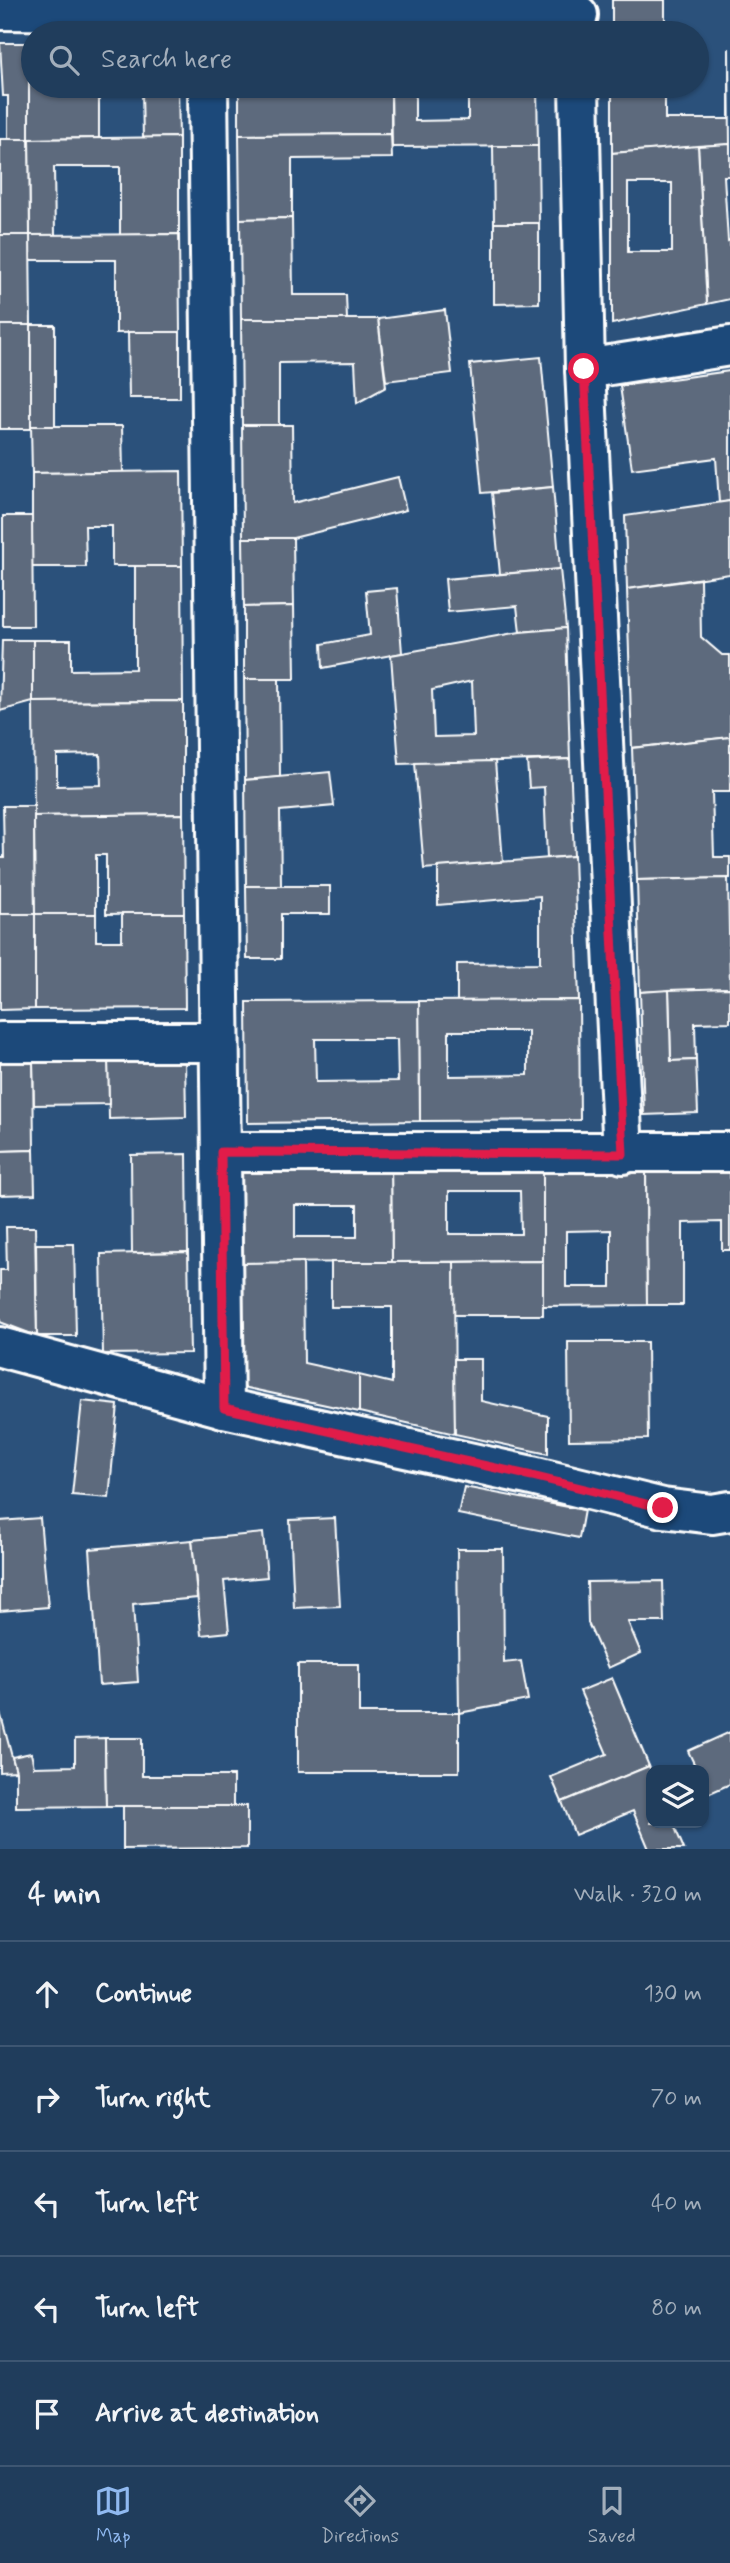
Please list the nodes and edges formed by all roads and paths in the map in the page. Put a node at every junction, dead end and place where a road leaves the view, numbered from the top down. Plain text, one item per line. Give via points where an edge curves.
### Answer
1 (0, 10) edge
2 (578, 16) edge
3 (190, 21) edge
4 (269, 21) edge
5 (208, 98) edge
6 (579, 98) edge
7 (730, 346) edge
8 (584, 369) junction
9 (0, 1042) edge
10 (219, 1042) junction
11 (221, 1152) junction
12 (730, 1152) edge
13 (623, 1154) junction
14 (0, 1347) edge
15 (224, 1408) junction
16 (730, 1511) edge

1 - 3 street
2 - 4 street
5 - 10 street
6 - 8 street
7 - 8 street
8 - 13 street
9 - 10 street
10 - 11 street
11 - 13 street
11 - 15 street
12 - 13 street
14 - 15 street
15 - 16 street via 663,1508 712,1514

